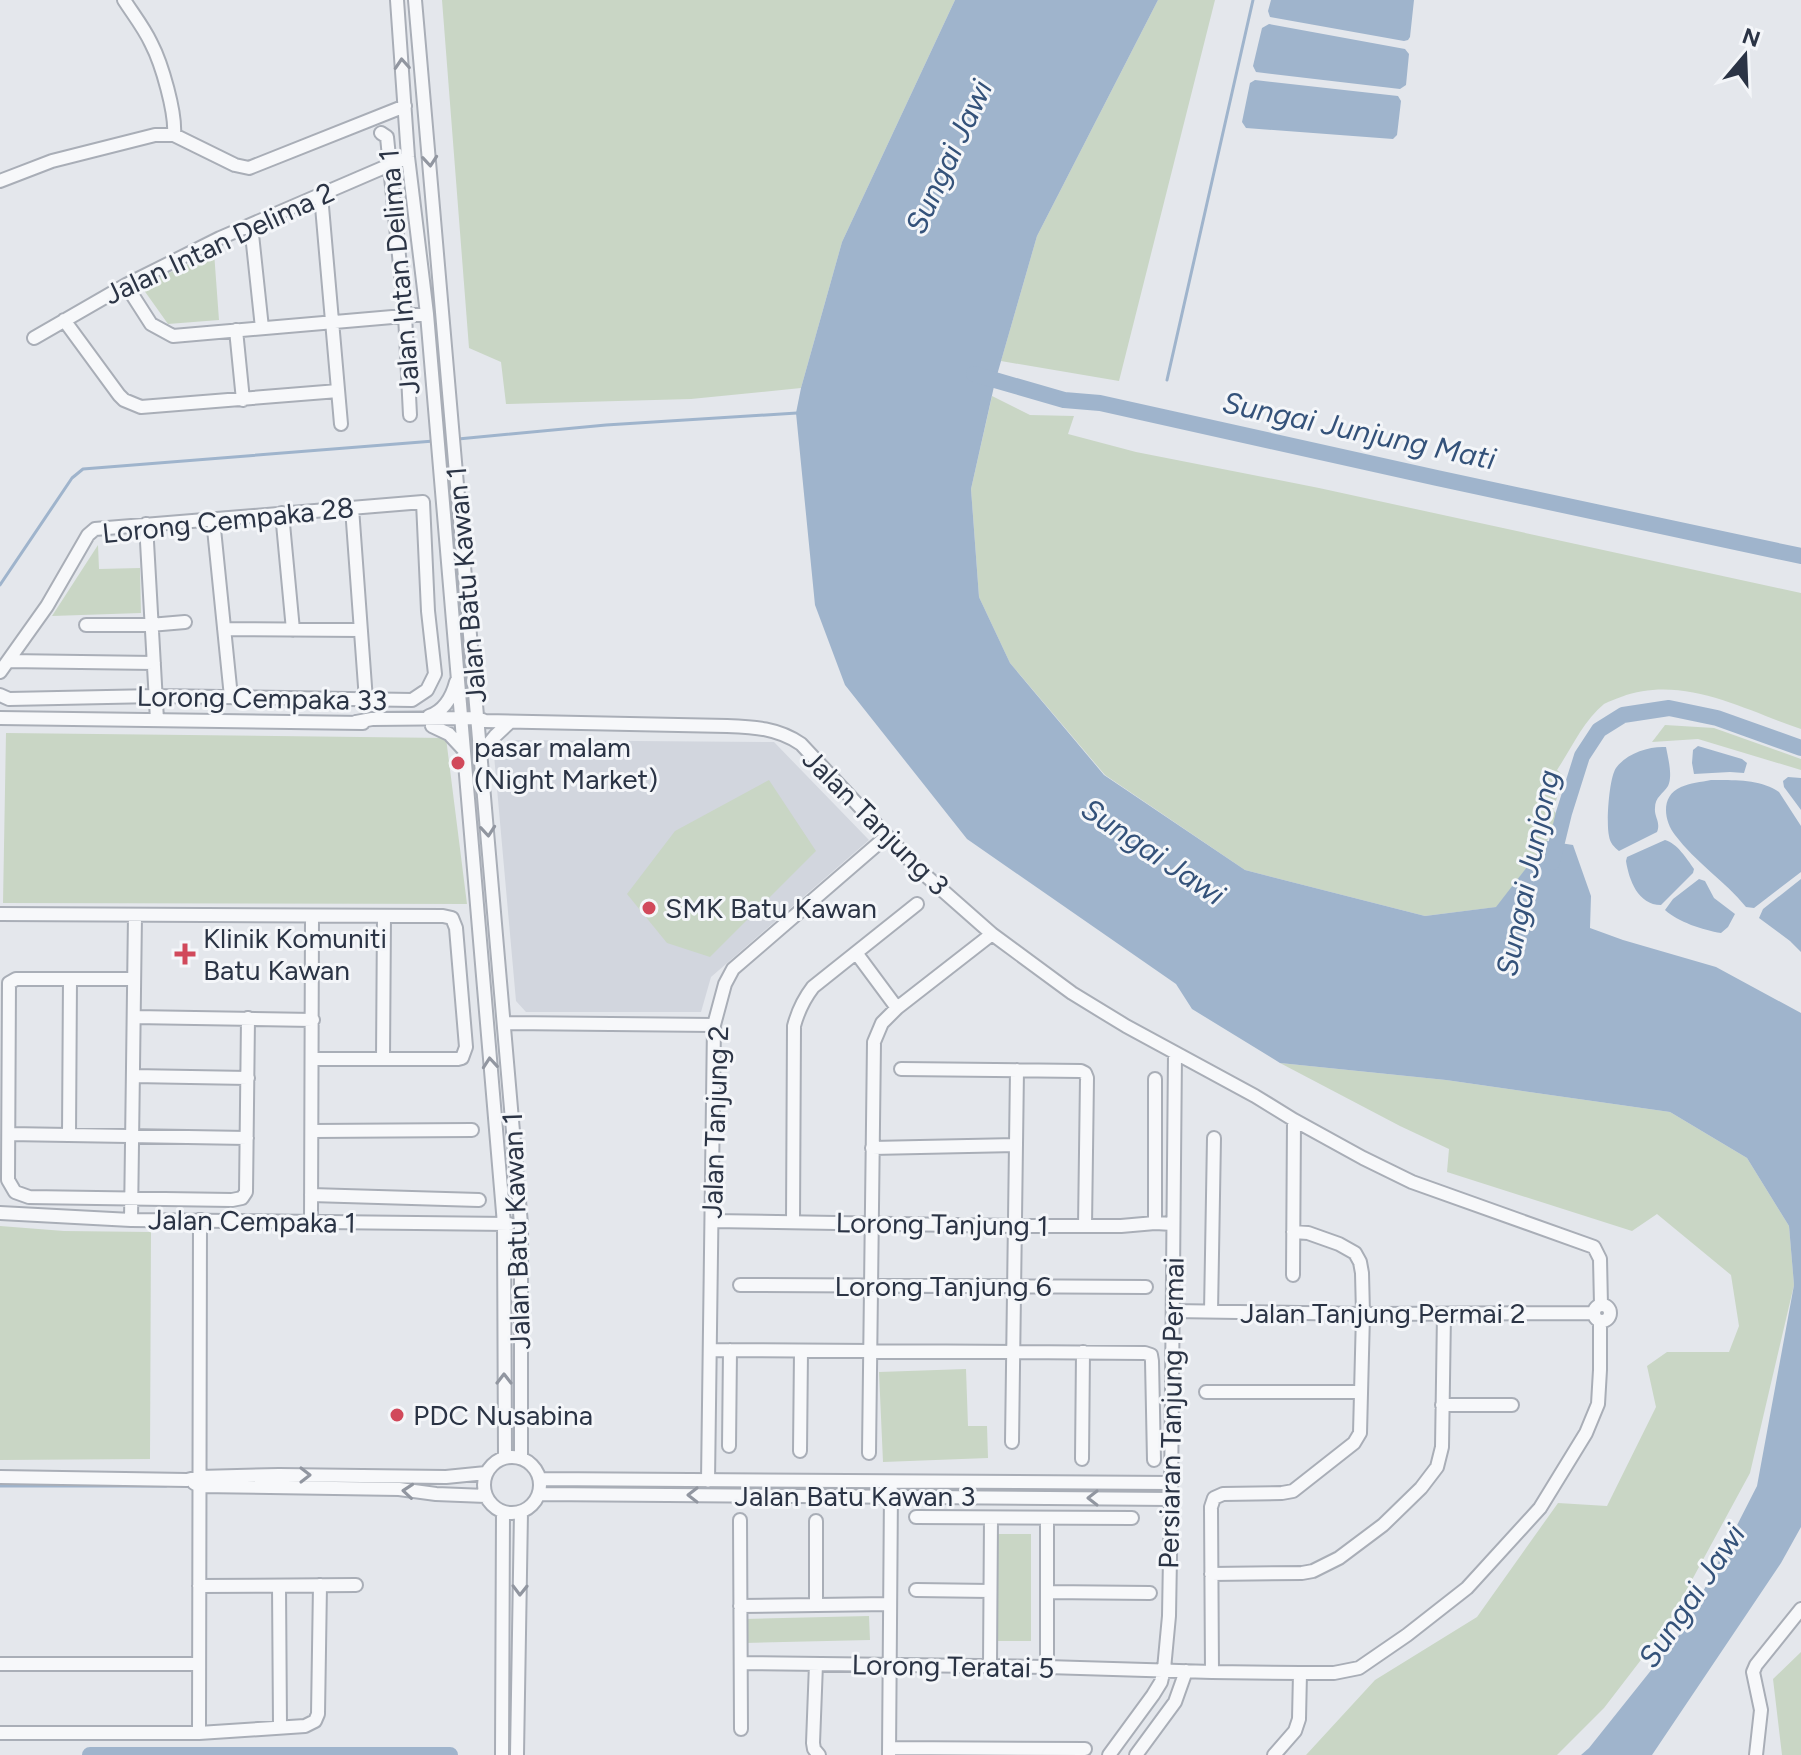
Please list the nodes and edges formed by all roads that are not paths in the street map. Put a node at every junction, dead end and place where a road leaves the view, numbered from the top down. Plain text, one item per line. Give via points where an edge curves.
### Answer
1 (124, 0) edge
2 (397, 0) edge
3 (415, 0) edge
4 (405, 106) junction
5 (381, 133) dead end
6 (174, 135) junction
7 (408, 157) junction
8 (391, 165) junction
9 (0, 181) edge
10 (321, 195) junction
11 (251, 225) junction
12 (126, 285) junction
13 (427, 314) junction
14 (405, 315) junction
15 (64, 320) junction
16 (332, 322) junction
17 (262, 328) junction
18 (236, 330) junction
19 (34, 338) dead end
20 (338, 391) junction
21 (243, 400) junction
22 (410, 415) dead end
23 (341, 424) dead end
24 (423, 502) joint
25 (352, 508) junction
26 (282, 513) junction
27 (213, 519) junction
28 (146, 524) junction
29 (185, 622) dead end
30 (86, 625) dead end
31 (150, 625) junction
32 (224, 629) junction
33 (293, 630) junction
34 (361, 630) junction
35 (8, 661) junction
36 (154, 663) junction
37 (0, 672) edge
38 (457, 680) junction
39 (0, 695) edge
40 (156, 696) junction
41 (231, 697) junction
42 (366, 700) junction
43 (477, 702) junction
44 (0, 718) edge
45 (157, 720) junction
46 (481, 721) junction
47 (427, 722) junction
48 (460, 722) junction
49 (507, 722) junction
50 (463, 749) junction
51 (481, 753) junction
52 (887, 836) junction
53 (917, 904) dead end
54 (0, 914) edge
55 (135, 915) junction
56 (312, 916) junction
57 (384, 916) junction
58 (992, 934) junction
59 (857, 954) junction
60 (70, 979) junction
61 (134, 979) junction
62 (897, 1008) junction
63 (134, 1017) junction
64 (248, 1018) junction
65 (313, 1020) junction
66 (505, 1023) junction
67 (714, 1025) junction
68 (1175, 1053) junction
69 (312, 1059) junction
70 (383, 1059) junction
71 (901, 1069) dead end
72 (1017, 1070) junction
73 (133, 1076) junction
74 (248, 1078) junction
75 (1155, 1079) dead end
76 (1294, 1120) junction
77 (472, 1130) dead end
78 (312, 1131) junction
79 (9, 1134) junction
80 (69, 1135) junction
81 (132, 1136) junction
82 (247, 1138) junction
83 (1214, 1138) dead end
84 (1016, 1145) junction
85 (872, 1148) junction
86 (311, 1195) junction
87 (131, 1199) junction
88 (479, 1200) dead end
89 (0, 1213) edge
90 (131, 1220) junction
91 (200, 1220) junction
92 (311, 1221) junction
93 (712, 1221) junction
94 (793, 1222) junction
95 (872, 1223) junction
96 (1155, 1223) junction
97 (504, 1224) junction
98 (521, 1224) junction
99 (1173, 1224) junction
100 (1015, 1226) junction
101 (1085, 1226) junction
102 (1293, 1232) junction
103 (1581, 1241) joint
104 (1293, 1275) dead end
105 (740, 1285) dead end
106 (871, 1286) junction
107 (1014, 1286) junction
108 (1146, 1287) dead end
109 (1173, 1311) junction
110 (1211, 1312) junction
111 (1598, 1313) junction
112 (1363, 1314) junction
113 (1444, 1314) junction
114 (710, 1350) junction
115 (730, 1350) junction
116 (801, 1351) junction
117 (870, 1351) junction
118 (1013, 1352) junction
119 (1083, 1352) junction
120 (1206, 1392) dead end
121 (1360, 1392) junction
122 (1442, 1405) junction
123 (1512, 1405) dead end
124 (1012, 1442) dead end
125 (729, 1446) dead end
126 (800, 1451) dead end
127 (869, 1453) dead end
128 (505, 1457) junction
129 (521, 1457) junction
130 (1082, 1459) dead end
131 (1154, 1460) dead end
132 (486, 1473) junction
133 (0, 1477) edge
134 (540, 1479) junction
135 (195, 1481) junction
136 (708, 1481) junction
137 (891, 1482) junction
138 (1171, 1483) junction
139 (539, 1494) junction
140 (486, 1496) junction
141 (891, 1497) junction
142 (1171, 1499) junction
143 (503, 1512) junction
144 (521, 1512) junction
145 (916, 1517) dead end
146 (991, 1518) junction
147 (1047, 1518) junction
148 (1132, 1518) dead end
149 (740, 1520) dead end
150 (816, 1521) dead end
151 (1211, 1574) junction
152 (320, 1585) junction
153 (356, 1585) dead end
154 (199, 1586) junction
155 (279, 1586) junction
156 (916, 1590) dead end
157 (990, 1591) junction
158 (1047, 1592) junction
159 (1150, 1593) dead end
160 (890, 1604) junction
161 (816, 1605) junction
162 (740, 1606) junction
163 (1801, 1609) edge
164 (741, 1663) junction
165 (0, 1664) edge
166 (199, 1664) junction
167 (816, 1664) junction
168 (890, 1665) junction
169 (990, 1666) junction
170 (1047, 1667) junction
171 (1164, 1669) junction
172 (1186, 1671) junction
173 (1212, 1672) junction
174 (1300, 1673) junction
175 (280, 1726) junction
176 (741, 1729) dead end
177 (0, 1733) edge
178 (199, 1733) junction
179 (517, 1749) edge
180 (889, 1751) edge
181 (1082, 1752) edge
182 (502, 1755) edge
183 (819, 1755) edge
184 (1109, 1755) edge
185 (1136, 1755) edge
186 (1274, 1755) edge
187 (1756, 1755) edge

1 - 6 street via 157,59
4 -> 2 street, Jalan Batu Kawan 1
3 -> 43 street, Jalan Batu Kawan 1
4 - 6 street via 249,168
4 - 7 street, Jalan Batu Kawan 1
5 - 8 street, Jalan Intan Delima 1 via 387,137
6 - 9 street via 98,148
7 - 8 street, Jalan Intan Delima 2
7 - 13 street, Jalan Batu Kawan 1
8 - 10 street, Jalan Intan Delima 2
8 - 14 street, Jalan Intan Delima 1
10 - 11 street, Jalan Intan Delima 2
10 - 16 street
11 - 12 street, Jalan Intan Delima 2
11 - 17 street
12 - 15 street, Jalan Intan Delima 2
12 - 18 street via 151,324 165,333
13 - 14 street
13 - 38 street, Jalan Batu Kawan 1
14 - 16 street
14 - 22 street, Jalan Intan Delima 1
15 - 19 street, Jalan Intan Delima 2
15 - 21 street via 119,395 132,404 151,408
16 - 17 street
16 - 20 street
17 - 18 street
18 - 21 street
20 - 21 street
20 - 23 street
24 - 25 street, Lorong Cempaka 28
24 - 42 street, Lorong Cempaka 33 via 435,674 427,690 412,700
25 - 26 street, Lorong Cempaka 28
25 - 34 street
26 - 27 street, Lorong Cempaka 28
26 - 33 street
27 - 28 street, Lorong Cempaka 28
27 - 32 street
28 - 31 street
28 - 35 street, Lorong Cempaka 28 via 91,532
29 - 31 street
30 - 31 street
31 - 36 street
32 - 33 street
32 - 41 street
33 - 34 street
34 - 42 street
35 - 36 street
35 - 37 street
36 - 40 street
38 - 47 street via 445,706
38 - 48 street, Jalan Batu Kawan 1
39 - 40 street, Lorong Cempaka 33
40 - 41 street, Lorong Cempaka 33
40 - 45 street
41 - 42 street, Lorong Cempaka 33
43 - 46 street, Jalan Batu Kawan 1
43 - 49 street
44 - 45 street, Jalan Tanjung 3
45 - 47 street, Jalan Tanjung 3
46 - 48 street, Jalan Tanjung 3
46 - 49 street, Jalan Tanjung 3
46 - 51 street, Jalan Batu Kawan 1
47 - 48 street, Jalan Tanjung 3
47 - 50 street
48 - 50 street, Jalan Batu Kawan 1
49 - 51 street
49 - 52 street, Jalan Tanjung 3 via 775,731 801,744
97 -> 50 street, Jalan Batu Kawan 1
51 -> 66 street, Jalan Batu Kawan 1
52 - 58 street, Jalan Tanjung 3
52 - 67 street, Jalan Tanjung 2 via 733,969
53 - 59 street
54 - 55 street
55 - 56 street
55 - 61 street
56 - 57 street
56 - 65 street
57 - 70 street
57 - 70 street via 452,918 466,1047 458,1059
58 - 62 street
58 - 68 street, Jalan Tanjung 3 via 1072,993
59 - 62 street
59 - 94 street via 813,987 794,1026
60 - 61 street
60 - 79 street via 16,979 8,987
60 - 80 street
61 - 63 street
62 - 85 street via 882,1023 874,1042
63 - 64 street
63 - 73 street
64 - 65 street
64 - 74 street
65 - 69 street
66 - 67 street
66 - 98 street, Jalan Batu Kawan 1
67 - 93 street, Jalan Tanjung 2
68 - 76 street, Jalan Tanjung 3
68 - 99 street, Persiaran Tanjung Permai
69 - 70 street
69 - 78 street
71 - 72 street
72 - 84 street
72 - 101 street via 1085,1073
73 - 74 street
73 - 81 street
74 - 82 street
75 - 96 street
76 - 102 street
76 - 103 street, Jalan Tanjung 3 via 1412,1182
77 - 78 street
78 - 86 street
79 - 80 street
79 - 87 street, Jalan Cempaka 1 via 8,1180 15,1192 29,1197
80 - 81 street
81 - 82 street
81 - 87 street
82 - 87 street, Jalan Cempaka 1 via 242,1198
83 - 110 street
84 - 85 street
84 - 100 street
85 - 95 street
86 - 88 street
86 - 92 street
87 - 90 street
89 - 90 street, Jalan Cempaka 1
90 - 91 street, Jalan Cempaka 1
91 - 92 street, Jalan Cempaka 1
91 - 135 street
92 - 97 street, Jalan Cempaka 1
93 - 94 street, Lorong Tanjung 1
93 - 114 street, Jalan Tanjung 2
94 - 95 street, Lorong Tanjung 1
95 - 100 street, Lorong Tanjung 1
95 - 106 street
96 - 99 street, Lorong Tanjung 1
96 - 101 street, Lorong Tanjung 1
97 - 98 street, Jalan Cempaka 1
128 -> 97 street, Jalan Batu Kawan 1
98 - 129 street, Jalan Batu Kawan 1
99 - 109 street, Persiaran Tanjung Permai
100 - 101 street, Lorong Tanjung 1
100 - 107 street
102 - 104 street
102 - 112 street via 1325,1238 1355,1253 1362,1273
103 - 111 street, Lorong Teratai 5 via 1598,1252
105 - 106 street, Lorong Tanjung 6
106 - 107 street, Lorong Tanjung 6
106 - 117 street
107 - 108 street, Lorong Tanjung 6
107 - 118 street
109 - 110 street, Jalan Tanjung Permai 2
109 - 138 street, Persiaran Tanjung Permai
110 - 112 street, Jalan Tanjung Permai 2
111 - 113 street, Jalan Tanjung Permai 2
111 - 174 street, Lorong Teratai 5 via 1598,1404 1540,1508 1467,1588 1407,1635 1359,1668
112 - 113 street, Jalan Tanjung Permai 2
112 - 121 street
113 - 122 street
114 - 115 street
114 - 136 street, Jalan Tanjung 2
115 - 116 street
115 - 125 street
116 - 117 street
116 - 126 street
117 - 118 street
117 - 127 street
118 - 119 street
118 - 124 street
119 - 130 street
119 - 131 street via 1151,1355
120 - 121 street
121 - 151 street via 1358,1438 1301,1486 1288,1493 1214,1498
122 - 123 street
122 - 151 street via 1442,1447 1432,1474 1383,1525 1339,1558 1302,1573
128 - 129 street
128 - 132 street
129 - 134 street
135 -> 132 street
132 - 140 street
133 - 135 street
134 - 136 street, Jalan Batu Kawan 3
134 - 139 street
140 -> 135 street
135 - 154 street
136 - 137 street, Jalan Batu Kawan 3
137 - 138 street, Jalan Batu Kawan 3
137 - 141 street
138 - 142 street, Persiaran Tanjung Permai
141 -> 139 street, Jalan Batu Kawan 3
139 - 144 street
140 - 143 street
142 -> 141 street, Jalan Batu Kawan 3
141 - 160 street
142 - 171 street, Persiaran Tanjung Permai
143 - 144 street
143 - 182 street
144 -> 179 street
145 - 146 street
146 - 147 street
146 - 157 street
147 - 148 street
147 - 158 street
149 - 162 street
150 - 161 street
151 - 173 street
152 - 153 street
152 - 155 street
152 - 175 street via 318,1714 305,1726
154 - 155 street
154 - 166 street
155 - 175 street
156 - 157 street
157 - 169 street
158 - 159 street
158 - 170 street
160 - 161 street
160 - 168 street
161 - 162 street
162 - 164 street
163 - 187 street via 1753,1672 1761,1710
164 - 167 street, Lorong Teratai 5
164 - 176 street
165 - 166 street
166 - 178 street
167 - 168 street, Lorong Teratai 5
167 - 183 street via 813,1743
168 - 169 street, Lorong Teratai 5
168 - 180 street
169 - 170 street, Lorong Teratai 5
170 - 171 street, Lorong Teratai 5
171 - 172 street, Lorong Teratai 5
171 - 184 street, Persiaran Tanjung Permai via 1153,1695
172 - 173 street, Lorong Teratai 5
172 - 185 street via 1175,1702
173 - 174 street, Lorong Teratai 5
174 - 186 street via 1299,1719
175 - 178 street
177 - 178 street
180 - 181 street

